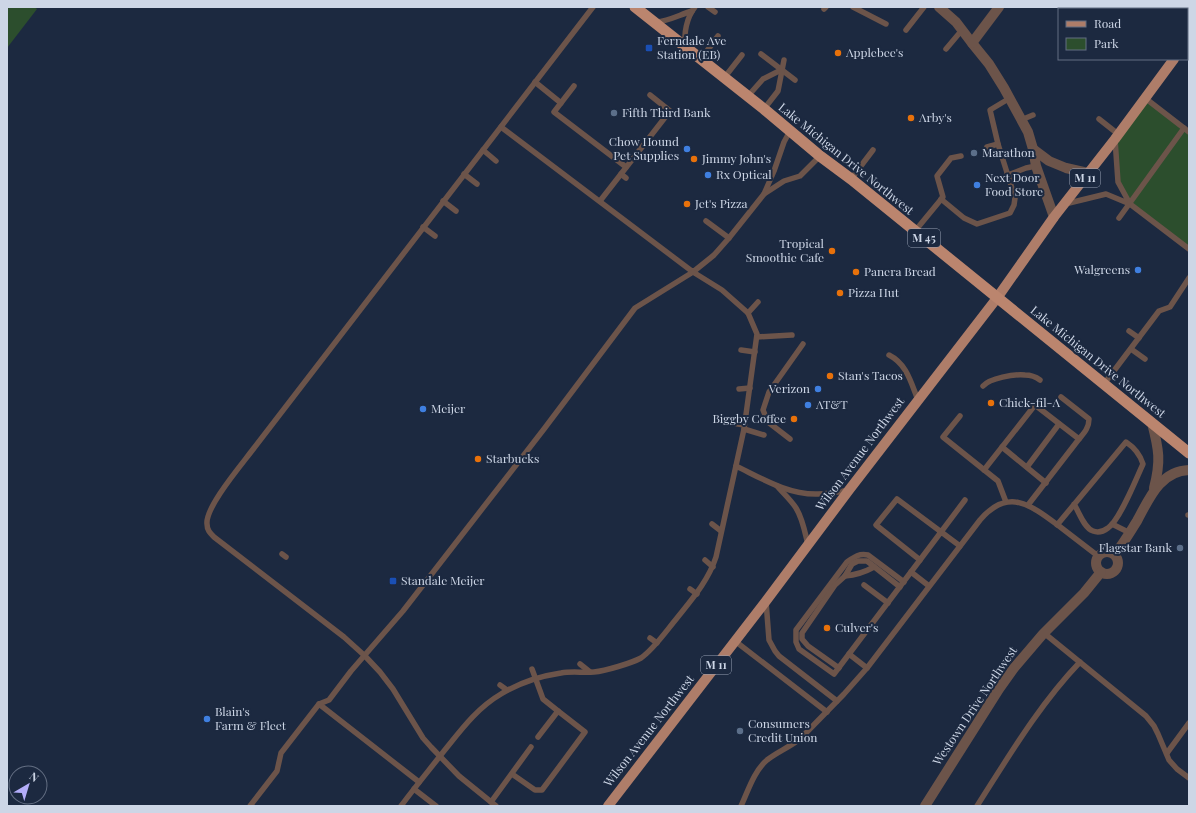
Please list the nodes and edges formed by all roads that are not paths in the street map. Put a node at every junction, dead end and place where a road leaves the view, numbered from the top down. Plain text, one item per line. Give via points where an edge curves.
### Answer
1 (593, 7) edge
2 (635, 7) edge
3 (708, 7) edge
4 (853, 7) edge
5 (924, 7) edge
6 (938, 7) edge
7 (999, 7) edge
8 (693, 9) edge
9 (715, 12) dead end
10 (654, 22) junction
11 (886, 24) dead end
12 (906, 30) dead end
13 (962, 30) junction
14 (718, 36) dead end
15 (972, 43) junction
16 (687, 49) junction
17 (946, 49) dead end
18 (761, 54) dead end
19 (742, 55) dead end
20 (701, 59) junction
21 (784, 60) dead end
22 (1173, 60) edge
23 (781, 70) junction
24 (724, 78) junction
25 (795, 80) dead end
26 (535, 82) junction
27 (574, 86) dead end
28 (650, 95) dead end
29 (748, 96) junction
30 (1010, 98) junction
31 (1145, 98) junction
32 (561, 103) junction
33 (764, 109) junction
34 (1033, 115) dead end
35 (1099, 119) dead end
36 (1021, 120) junction
37 (501, 126) junction
38 (790, 130) junction
39 (1187, 130) edge
40 (1117, 137) junction
41 (998, 144) junction
42 (987, 147) dead end
43 (1033, 149) junction
44 (483, 150) junction
45 (873, 150) dead end
46 (820, 156) junction
47 (961, 156) dead end
48 (496, 161) dead end
49 (1036, 166) junction
50 (626, 167) junction
51 (1088, 173) junction
52 (464, 174) junction
53 (621, 174) junction
54 (1008, 176) junction
55 (626, 178) dead end
56 (851, 179) junction
57 (477, 184) dead end
58 (764, 194) junction
59 (940, 199) junction
60 (443, 201) junction
61 (600, 201) junction
62 (1065, 204) junction
63 (1130, 204) junction
64 (456, 211) dead end
65 (1054, 217) junction
66 (1119, 218) dead end
67 (706, 220) dead end
68 (424, 227) junction
69 (915, 231) junction
70 (435, 236) dead end
71 (729, 238) junction
72 (1189, 249) edge
73 (693, 272) junction
74 (1188, 281) edge
75 (996, 298) junction
76 (758, 302) dead end
77 (748, 313) junction
78 (1129, 331) dead end
79 (792, 335) dead end
80 (757, 338) junction
81 (1139, 338) junction
82 (803, 344) dead end
83 (1131, 349) junction
84 (741, 350) dead end
85 (755, 352) junction
86 (889, 355) dead end
87 (1145, 359) dead end
88 (1040, 380) dead end
89 (1104, 384) junction
90 (983, 386) dead end
91 (750, 388) junction
92 (740, 389) dead end
93 (1061, 396) dead end
94 (918, 400) junction
95 (960, 416) dead end
96 (732, 422) dead end
97 (1152, 423) junction
98 (1059, 424) junction
99 (744, 427) junction
100 (764, 435) dead end
101 (790, 439) dead end
102 (1079, 439) junction
103 (1002, 447) junction
104 (1189, 453) edge
105 (736, 466) junction
106 (1027, 467) junction
107 (984, 470) junction
108 (1189, 470) edge
109 (1046, 483) junction
110 (776, 486) junction
111 (849, 490) junction
112 (1154, 490) junction
113 (965, 500) dead end
114 (1006, 502) junction
115 (1074, 504) junction
116 (1028, 505) junction
117 (712, 524) dead end
118 (1112, 524) junction
119 (1057, 525) junction
120 (721, 531) junction
121 (941, 532) junction
122 (1130, 533) junction
123 (808, 545) junction
124 (960, 546) junction
125 (1115, 554) junction
126 (1098, 556) junction
127 (705, 560) dead end
128 (920, 560) junction
129 (713, 567) junction
130 (874, 567) junction
131 (911, 572) junction
132 (1101, 572) junction
133 (845, 576) junction
134 (902, 584) junction
135 (864, 585) dead end
136 (929, 586) junction
137 (690, 589) dead end
138 (697, 594) junction
139 (766, 600) junction
140 (888, 603) junction
141 (670, 613) dead end
142 (676, 618) junction
143 (1044, 633) junction
144 (650, 638) dead end
145 (735, 641) junction
146 (657, 643) junction
147 (849, 654) junction
148 (365, 656) junction
149 (624, 658) dead end
150 (629, 662) junction
151 (1080, 662) junction
152 (580, 664) dead end
153 (839, 668) junction
154 (867, 668) junction
155 (532, 669) dead end
156 (590, 672) junction
157 (536, 679) junction
158 (500, 685) dead end
159 (507, 690) junction
160 (837, 701) junction
161 (319, 704) junction
162 (475, 704) dead end
163 (481, 709) junction
164 (558, 711) junction
165 (827, 712) junction
166 (1189, 723) edge
167 (538, 737) dead end
168 (531, 746) dead end
169 (1167, 753) junction
170 (439, 757) junction
171 (512, 774) junction
172 (1189, 778) edge
173 (420, 782) junction
174 (414, 789) junction
175 (493, 804) edge
176 (250, 806) edge
177 (401, 806) edge
178 (436, 806) edge
179 (608, 806) edge
180 (741, 806) edge
181 (925, 806) edge
182 (977, 806) edge

1 - 26 lane
2 - 10 highway, Lake Michigan Drive Northwest / M 45
3 - 9 lane
4 - 11 lane
5 - 12 lane
6 - 13 street
7 - 15 street
8 - 10 lane via 666,21
8 - 16 lane via 685,33
10 - 16 highway, Lake Michigan Drive Northwest / M 45
13 - 15 street
13 - 17 lane
14 - 20 lane
15 - 30 street via 989,64
16 - 20 highway, Lake Michigan Drive Northwest / M 45
18 - 23 lane
19 - 24 lane
20 - 24 highway, Lake Michigan Drive Northwest / M 45
21 - 23 lane
22 - 31 main road, Wilson Avenue Northwest / M 11
23 - 25 lane
23 - 29 lane via 763,79
23 - 33 lane via 778,91
24 - 29 highway, Lake Michigan Drive Northwest / M 45
26 - 32 lane
26 - 37 lane
27 - 32 lane
28 - 50 lane via 672,112
29 - 33 highway, Lake Michigan Drive Northwest / M 45
30 - 36 street
30 - 41 lane via 990,110
31 - 39 lane
31 - 40 main road, Wilson Avenue Northwest / M 11
32 - 50 lane via 554,112
33 - 38 highway, Lake Michigan Drive Northwest / M 45
34 - 36 lane
35 - 40 lane
36 - 43 street
37 - 44 lane
37 - 61 lane
38 - 46 highway, Lake Michigan Drive Northwest / M 45
38 - 58 lane
39 - 63 lane
40 - 51 main road, Wilson Avenue Northwest / M 11
40 - 63 lane via 1118,182
41 - 42 lane
41 - 54 lane
43 - 49 street
43 - 51 street via 1049,161
44 - 48 lane
44 - 52 lane
45 - 56 lane
46 - 56 highway, Lake Michigan Drive Northwest / M 45
46 - 58 lane via 800,176 784,181
47 - 59 lane via 951,158 937,176 943,196
49 - 54 lane
49 - 65 street
50 - 53 lane
51 - 62 main road, Wilson Avenue Northwest / M 11
52 - 57 lane
52 - 60 lane
53 - 55 lane
53 - 61 lane
54 - 59 lane via 1015,198 1010,213 977,224 964,218
56 - 69 highway, Lake Michigan Drive Northwest / M 45
58 - 71 lane
59 - 69 lane
60 - 64 lane
60 - 68 lane
61 - 73 lane
62 - 63 lane via 1106,194
62 - 65 main road, Wilson Avenue Northwest / M 11
63 - 66 lane
63 - 72 lane
65 - 75 main road, Wilson Avenue Northwest / M 11
67 - 71 lane
68 - 70 lane
68 - 148 lane via 220,494 207,520 208,529 214,537
69 - 75 highway, Lake Michigan Drive Northwest / M 45
71 - 73 lane via 714,255
73 - 77 lane via 722,290
73 - 148 lane via 635,308 403,611
74 - 81 lane via 1170,307 1159,312
75 - 89 highway, Lake Michigan Drive Northwest / M 45
75 - 94 main road, Wilson Avenue Northwest / M 11
76 - 77 lane
77 - 80 lane
78 - 81 lane
79 - 80 lane
80 - 85 lane
81 - 83 lane
82 - 101 lane via 769,392 763,410 768,422
83 - 87 lane
83 - 89 lane
84 - 85 lane
85 - 91 lane
86 - 94 lane via 899,361 904,368
88 - 90 lane via 1026,374 992,380
89 - 97 highway, Lake Michigan Drive Northwest / M 45
91 - 92 lane
91 - 99 lane
93 - 102 lane via 1089,419 1087,430
94 - 111 main road, Wilson Avenue Northwest / M 11
95 - 107 lane via 943,438
96 - 99 lane
97 - 104 highway, Lake Michigan Drive Northwest / M 45
97 - 112 street via 1160,459
98 - 102 lane
98 - 103 lane via 1035,405
98 - 106 lane
99 - 100 lane
99 - 105 lane
102 - 109 lane
103 - 106 lane
103 - 107 lane
105 - 110 lane
105 - 120 lane
106 - 109 lane
107 - 114 lane via 998,480
108 - 112 street via 1173,473 1161,481
109 - 116 lane
110 - 111 lane via 810,494
110 - 123 lane via 792,501 798,511
111 - 123 main road, Wilson Avenue Northwest / M 11
112 - 122 street
113 - 121 lane
114 - 116 lane
114 - 124 lane via 992,507
115 - 118 lane via 1087,527 1094,531 1102,532
115 - 118 lane via 1126,442 1135,448 1144,464
115 - 119 lane
116 - 119 lane
117 - 120 lane
118 - 122 lane
119 - 126 lane
120 - 129 lane
121 - 124 lane
121 - 128 lane
121 - 128 lane via 897,499 876,525
122 - 125 street
123 - 139 main road, Wilson Avenue Northwest / M 11
124 - 136 lane
125 - 126 street via 1104,552
125 - 132 street via 1118,568 1108,574
126 - 132 street via 1097,567
127 - 129 lane
128 - 131 lane
129 - 138 lane
130 - 133 lane via 852,576
130 - 133 lane via 867,561 858,561 852,564
130 - 134 lane
131 - 134 lane
131 - 136 lane
132 - 143 street, Westown Drive Northwest
133 - 153 lane via 832,589 802,632 802,640 808,646
134 - 140 lane
134 - 153 lane via 868,555 862,554 847,562 796,630 799,649 834,674
135 - 140 lane
136 - 154 lane
137 - 138 lane
138 - 142 lane
139 - 145 main road, Wilson Avenue Northwest / M 11
139 - 160 lane via 769,640 775,651
140 - 147 lane
141 - 142 lane
142 - 146 lane
143 - 151 lane
143 - 181 street, Westown Drive Northwest via 1003,684
144 - 146 lane
145 - 165 lane
145 - 179 main road, Wilson Avenue Northwest / M 11
146 - 150 lane via 640,658
147 - 153 lane
147 - 154 lane
148 - 161 lane via 329,700
148 - 170 lane via 389,684 423,738
149 - 150 lane
150 - 156 lane
151 - 169 lane via 1146,716
151 - 182 lane via 1029,725
152 - 156 lane
154 - 160 lane
155 - 157 lane
156 - 157 lane via 562,672
157 - 159 lane
157 - 164 lane via 543,699
158 - 159 lane
159 - 163 lane
160 - 165 lane
161 - 173 lane
161 - 176 lane via 281,753 277,771
162 - 163 lane
163 - 170 lane
164 - 167 lane
164 - 171 lane via 585,732 542,790 535,790
165 - 180 lane via 801,738 770,757 762,765
166 - 169 lane
168 - 171 lane
169 - 172 lane via 1169,760
170 - 173 lane
170 - 175 lane
171 - 175 lane
173 - 174 lane
174 - 177 lane
174 - 178 lane

